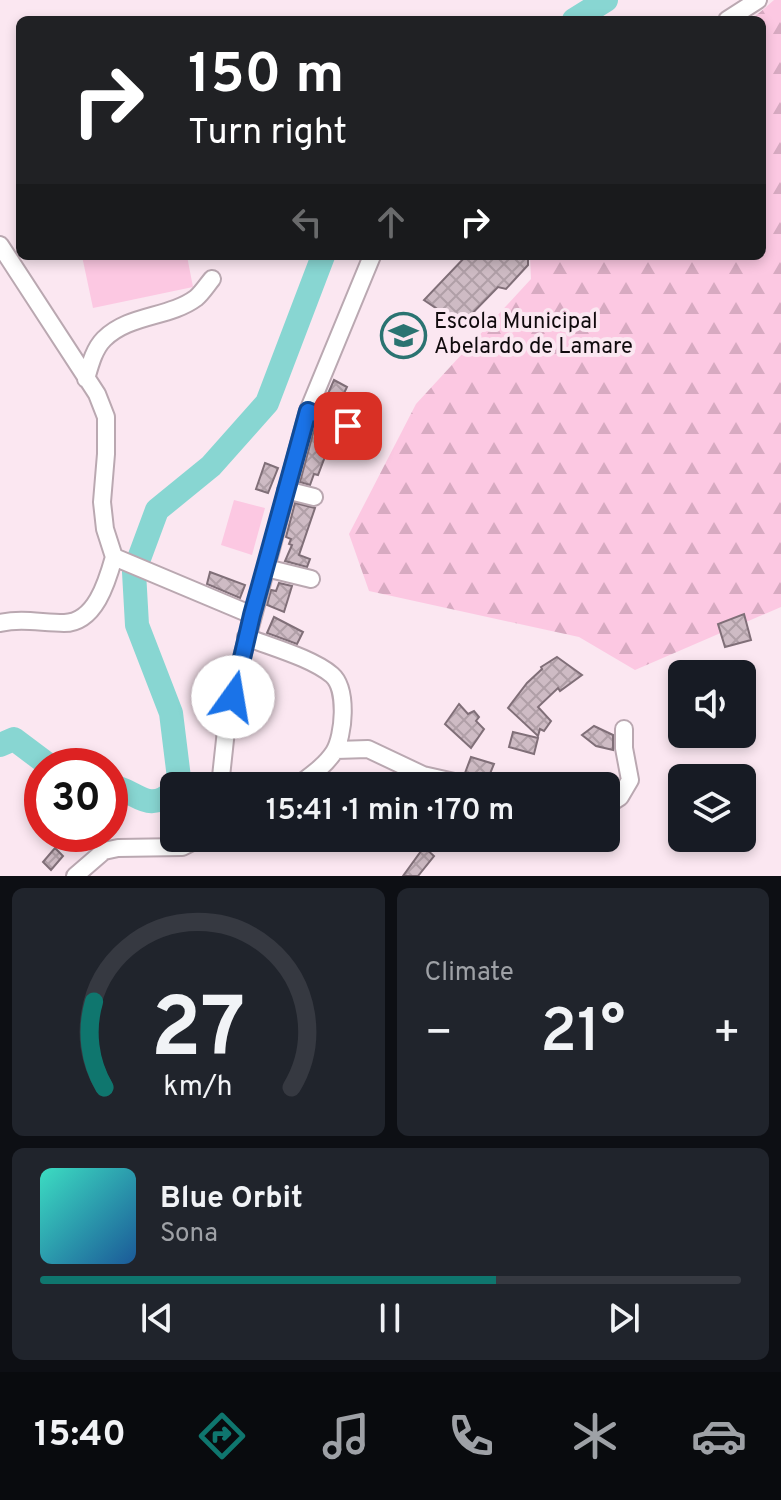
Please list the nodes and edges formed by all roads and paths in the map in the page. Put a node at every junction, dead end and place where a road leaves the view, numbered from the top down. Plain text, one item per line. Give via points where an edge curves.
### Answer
1 (758, 0) edge
2 (733, 16) edge
3 (0, 245) edge
4 (370, 260) edge
5 (212, 279) dead end
6 (86, 379) junction
7 (308, 411) junction
8 (348, 426) dead end
9 (286, 490) junction
10 (314, 497) dead end
11 (119, 559) junction
12 (266, 568) junction
13 (311, 579) dead end
14 (252, 615) junction
15 (0, 623) edge
16 (246, 637) junction
17 (624, 729) dead end
18 (336, 750) junction
19 (222, 772) edge
20 (315, 772) edge
21 (417, 772) edge
22 (620, 797) edge
23 (160, 847) edge
24 (75, 876) edge

1 - 2 street
3 - 6 street
4 - 7 street
5 - 6 street via 187,303 115,330 95,352
6 - 11 street via 106,417 102,502 105,529
7 - 8 street
7 - 9 street
9 - 10 street
9 - 12 street
11 - 14 street
11 - 15 street via 91,610 79,621
12 - 13 street
12 - 14 street
14 - 16 street
16 - 18 street via 336,678 342,697
16 - 19 street
17 - 22 street via 630,780
18 - 20 street
18 - 21 street via 368,749
23 - 24 street via 104,851

